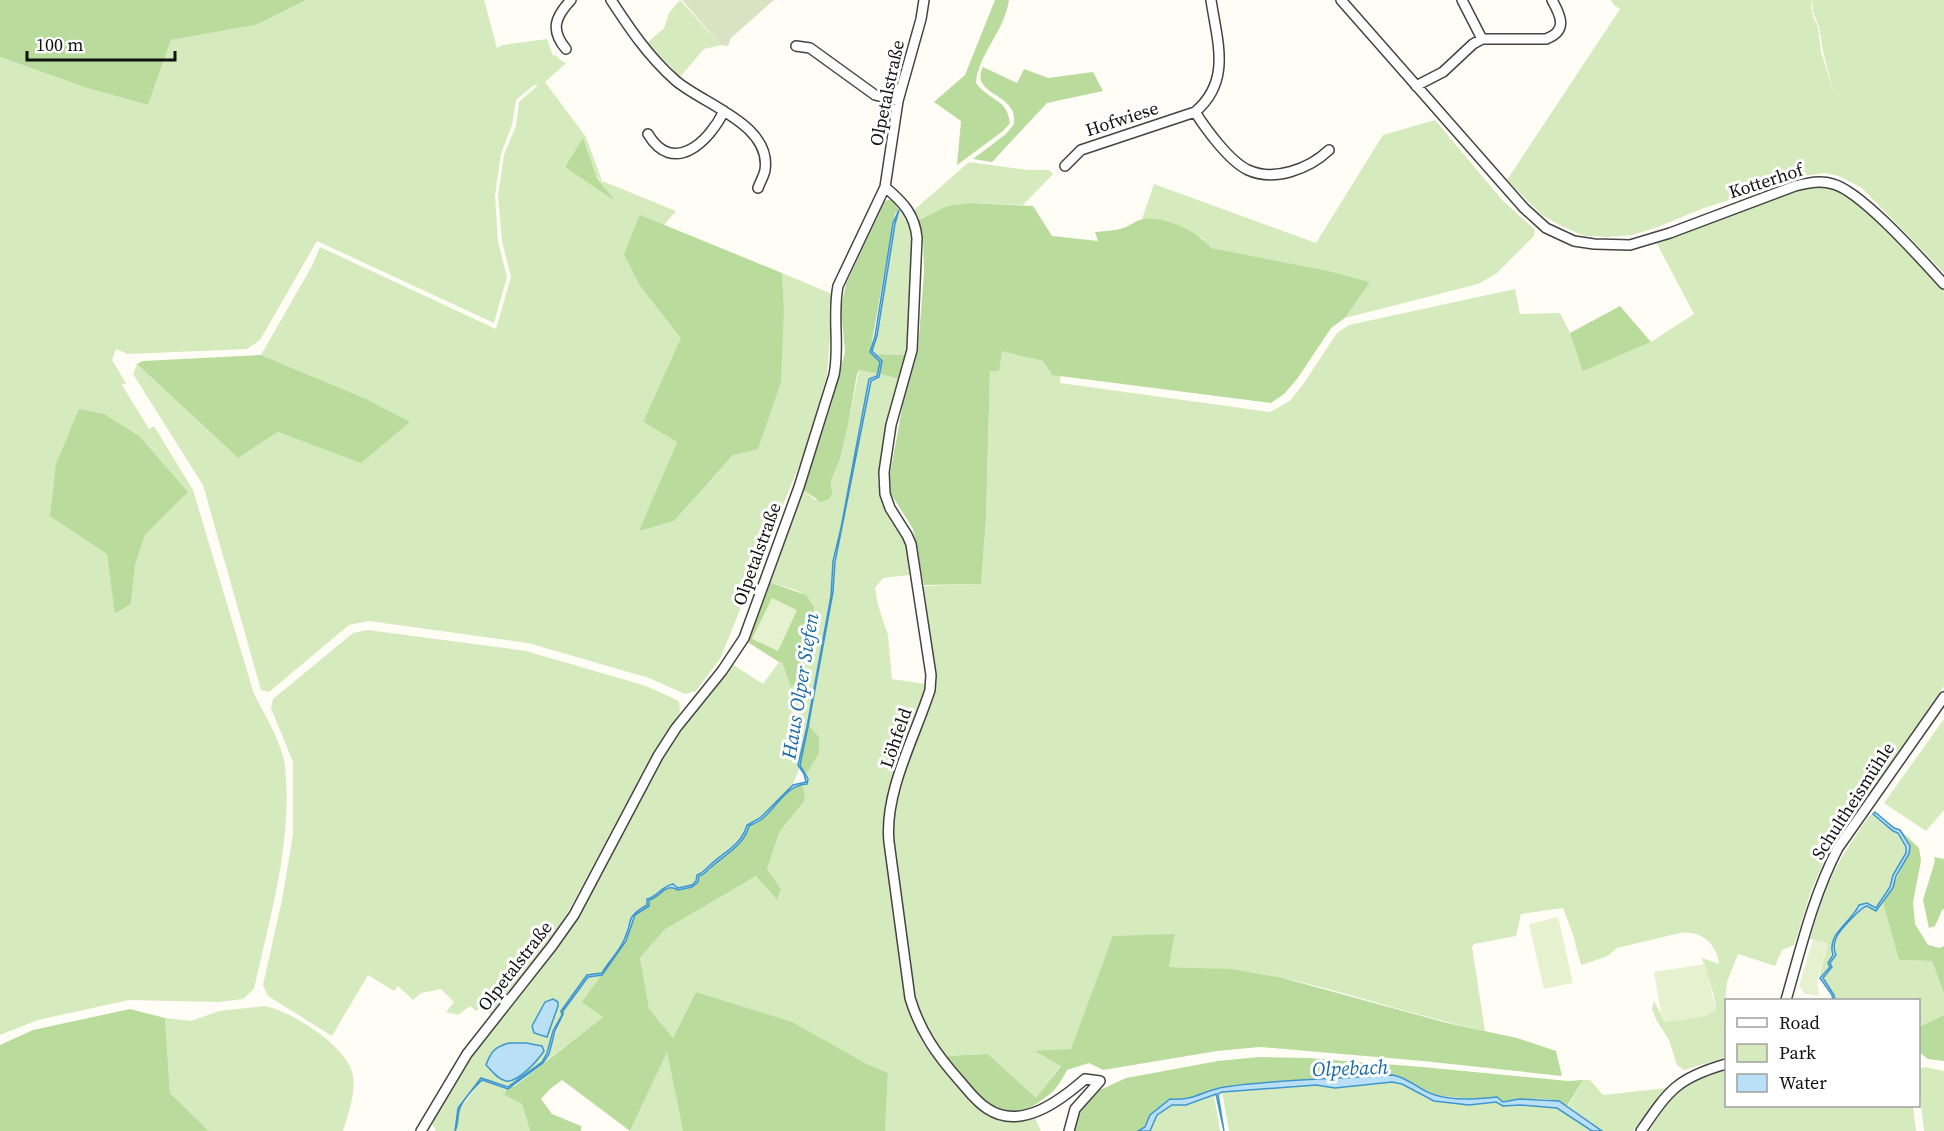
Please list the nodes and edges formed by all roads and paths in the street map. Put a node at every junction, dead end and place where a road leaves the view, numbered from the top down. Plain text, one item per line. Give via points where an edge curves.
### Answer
1 (572, 0) edge
2 (611, 0) edge
3 (924, 0) edge
4 (1211, 0) edge
5 (1341, 0) edge
6 (1462, 0) edge
7 (1552, 0) edge
8 (1482, 39) junction
9 (796, 46) dead end
10 (566, 50) dead end
11 (1416, 86) junction
12 (898, 101) junction
13 (724, 111) junction
14 (1195, 112) junction
15 (648, 134) dead end
16 (1329, 150) dead end
17 (1065, 166) dead end
18 (885, 187) junction
19 (758, 188) dead end
20 (1944, 284) edge
21 (1944, 697) edge
22 (1786, 999) edge
23 (1725, 1064) edge
24 (421, 1131) edge
25 (1069, 1131) edge
26 (1641, 1131) edge

1 - 10 street via 555,27 557,39
2 - 13 street via 656,62 677,82
3 - 12 street, Olpetalstraße
4 - 14 street via 1220,62 1218,78 1213,92
5 - 11 street
6 - 8 street
7 - 8 street via 1560,14 1561,27 1556,35 1546,39
8 - 11 street via 1443,72
9 - 12 street via 810,48 875,94
11 - 20 street, Kotterhof via 1546,228 1574,241 1629,244 1795,186 1833,184 1850,191
12 - 18 street, Olpetalstraße
13 - 15 street via 709,136 685,152 663,151
13 - 19 street via 748,127 759,142 765,171
14 - 16 street via 1233,159 1257,173 1302,168 1318,161
14 - 17 street, Hofwiese via 1081,150
18 - 24 street, Olpetalstraße via 838,286 834,375 799,487 744,638 658,756 574,915 467,1053
18 - 25 street, Löhfeld via 909,212 916,224 917,238 912,350 891,426 885,494 911,544 931,675 930,690 888,816 910,998 917,1022 939,1058 979,1102 1000,1116 1029,1114 1053,1104 1085,1078 1100,1081 1075,1109
21 - 22 street, Schultheismühle via 1838,848 1808,919
23 - 26 street via 1701,1071 1677,1085

